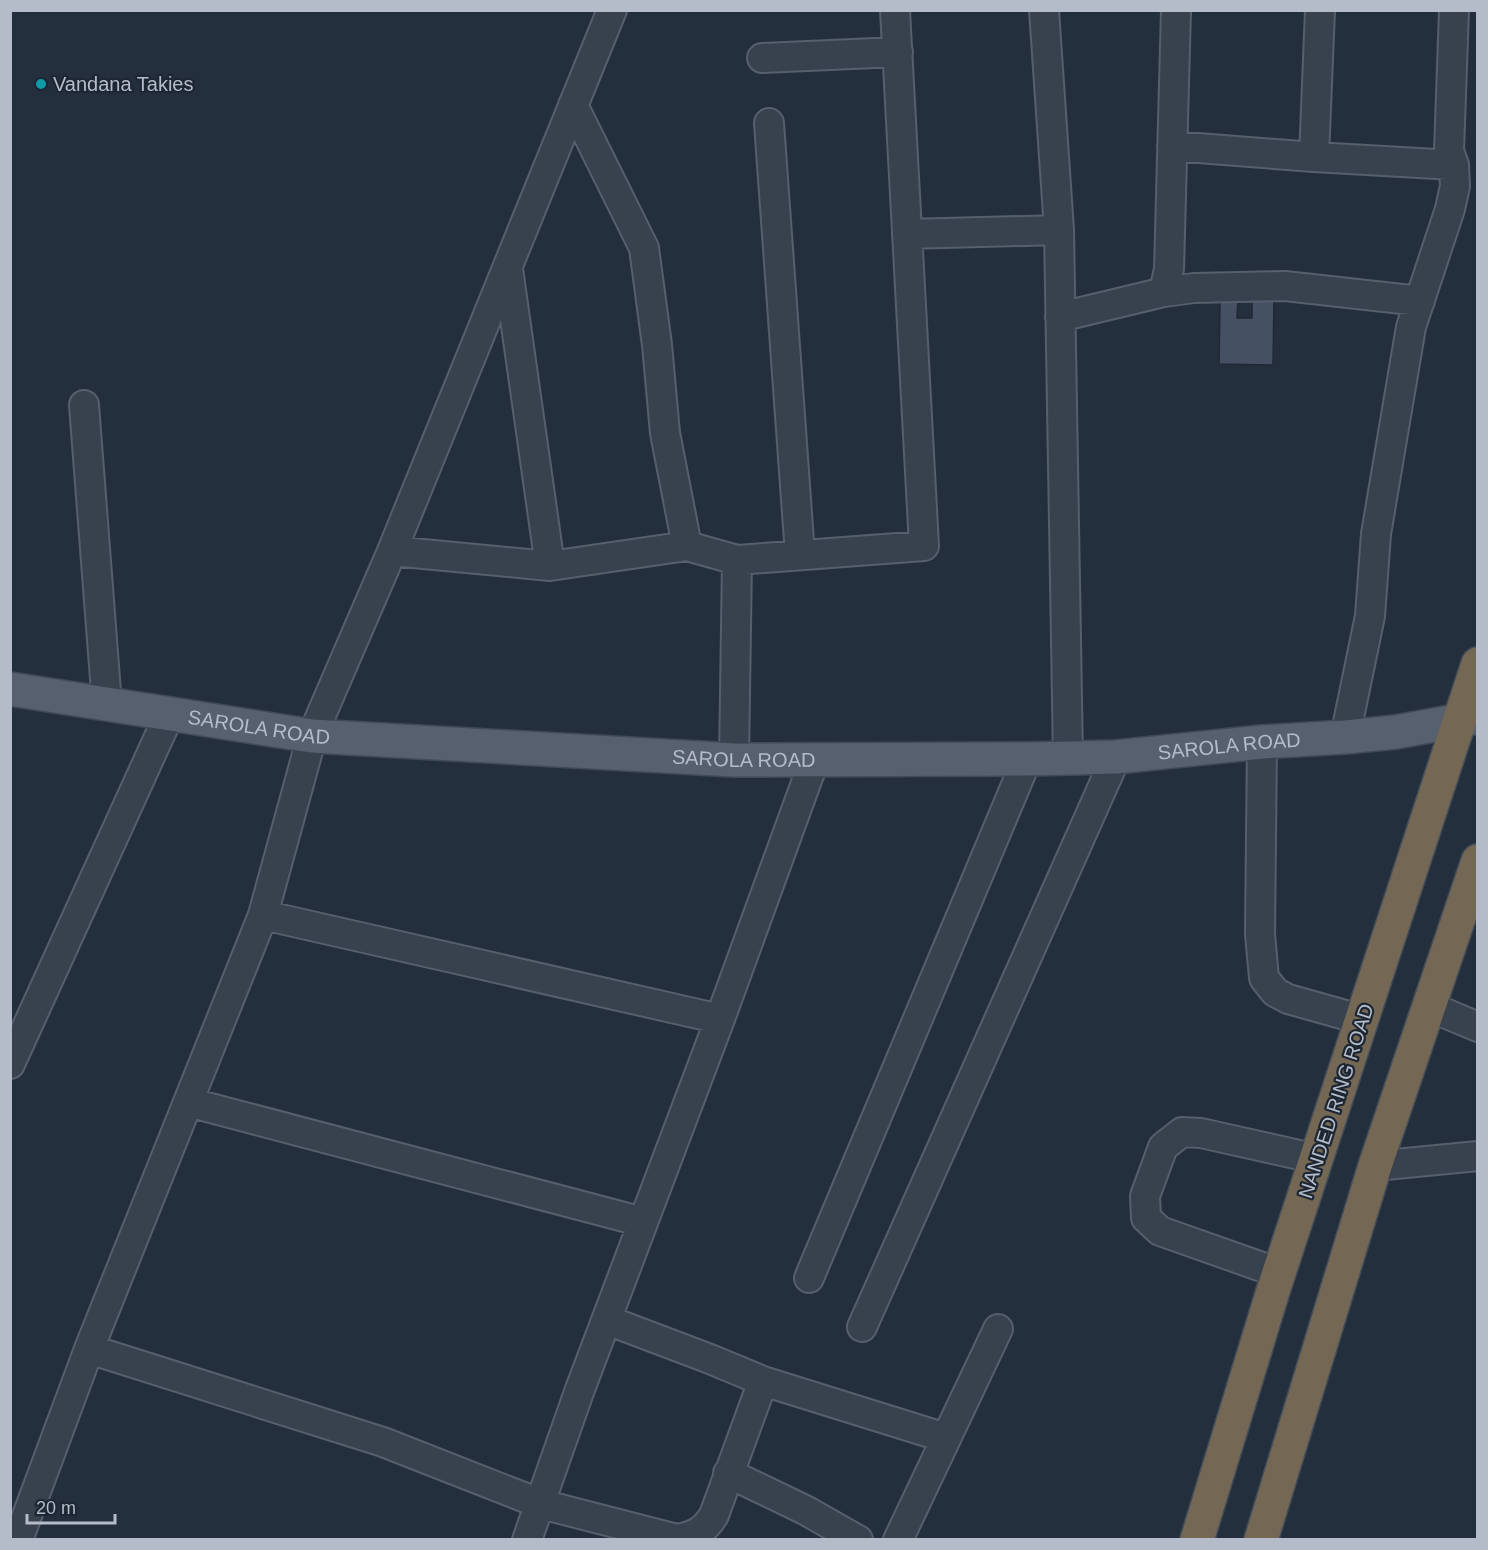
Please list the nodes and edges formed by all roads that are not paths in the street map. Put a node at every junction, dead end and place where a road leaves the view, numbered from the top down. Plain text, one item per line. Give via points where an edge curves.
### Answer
1 (612, 10) edge
2 (895, 10) edge
3 (1044, 10) edge
4 (1176, 10) edge
5 (1320, 10) edge
6 (1454, 10) edge
7 (898, 52) junction
8 (762, 58) dead end
9 (573, 105) junction
10 (769, 123) dead end
11 (1172, 146) junction
12 (1314, 157) junction
13 (1454, 165) junction
14 (1059, 230) junction
15 (907, 234) junction
16 (507, 267) junction
17 (1164, 292) junction
18 (1420, 301) junction
19 (1060, 317) junction
20 (84, 405) dead end
21 (687, 546) junction
22 (392, 551) junction
23 (800, 555) junction
24 (737, 560) junction
25 (550, 566) junction
26 (1478, 664) edge
27 (10, 689) edge
28 (107, 705) junction
29 (169, 714) junction
30 (1468, 719) edge
31 (312, 736) junction
32 (1345, 737) junction
33 (1262, 742) junction
34 (1116, 757) junction
35 (1068, 758) junction
36 (1027, 759) junction
37 (734, 760) junction
38 (814, 761) junction
39 (1478, 861) edge
40 (263, 915) junction
41 (1428, 1006) junction
42 (720, 1019) junction
43 (1363, 1020) junction
44 (1478, 1027) edge
45 (10, 1064) edge
46 (188, 1102) junction
47 (1478, 1156) edge
48 (1317, 1159) junction
49 (1375, 1166) junction
50 (643, 1222) junction
51 (1279, 1272) junction
52 (809, 1278) dead end
53 (607, 1320) junction
54 (862, 1327) dead end
55 (998, 1329) dead end
56 (89, 1349) junction
57 (763, 1381) junction
58 (946, 1438) junction
59 (728, 1473) junction
60 (541, 1504) junction
61 (18, 1539) edge
62 (527, 1539) edge
63 (858, 1539) edge
64 (898, 1539) edge
65 (1197, 1539) edge
66 (1262, 1539) edge

1 - 9 street
2 - 7 street
3 - 14 street
4 - 11 street
5 - 12 street
6 - 13 street via 1449,151
7 - 8 street
7 - 15 street
9 - 16 street
9 - 21 street via 644,248 665,433
10 - 23 street
11 - 12 street
11 - 17 street via 1169,269
12 - 13 street
13 - 18 street via 1450,209
14 - 15 street
14 - 19 street
15 - 23 street via 924,546
16 - 22 street
16 - 25 street
17 - 18 street via 1285,286
17 - 19 street
18 - 32 street via 1412,327 1376,534 1370,616
19 - 35 street
20 - 28 street
21 - 24 street
21 - 25 street
22 - 25 street
22 - 31 street
23 - 24 street
24 - 37 street
26 - 30 highway, NANDED RING ROAD
27 - 28 main road, SAROLA ROAD
28 - 29 main road, SAROLA ROAD
29 - 31 main road, SAROLA ROAD
29 - 45 street
30 - 32 main road, SAROLA ROAD
30 - 43 highway, NANDED RING ROAD
31 - 37 main road, SAROLA ROAD
31 - 40 street
32 - 33 main road, SAROLA ROAD
33 - 34 main road, SAROLA ROAD
33 - 43 street via 1260,934 1264,978 1275,992 1288,999
34 - 35 main road, SAROLA ROAD
34 - 54 street
35 - 36 main road, SAROLA ROAD
36 - 38 main road, SAROLA ROAD
36 - 52 street
37 - 38 main road, SAROLA ROAD
38 - 42 street
39 - 41 highway
40 - 42 street
40 - 46 street
41 - 44 street
41 - 49 highway
42 - 50 street
43 - 48 highway, NANDED RING ROAD
46 - 50 street
46 - 56 street
47 - 49 street
48 - 51 highway, NANDED RING ROAD
48 - 51 street via 1182,1132 1164,1147 1145,1196 1146,1218 1160,1231
49 - 66 highway
50 - 53 street
51 - 65 highway, NANDED RING ROAD
53 - 57 street
53 - 60 street
55 - 58 street
56 - 60 street via 383,1442
56 - 61 street
57 - 58 street
57 - 59 street
58 - 64 street
59 - 60 street via 714,1515 706,1528 691,1537 678,1539
59 - 63 street
60 - 62 street

